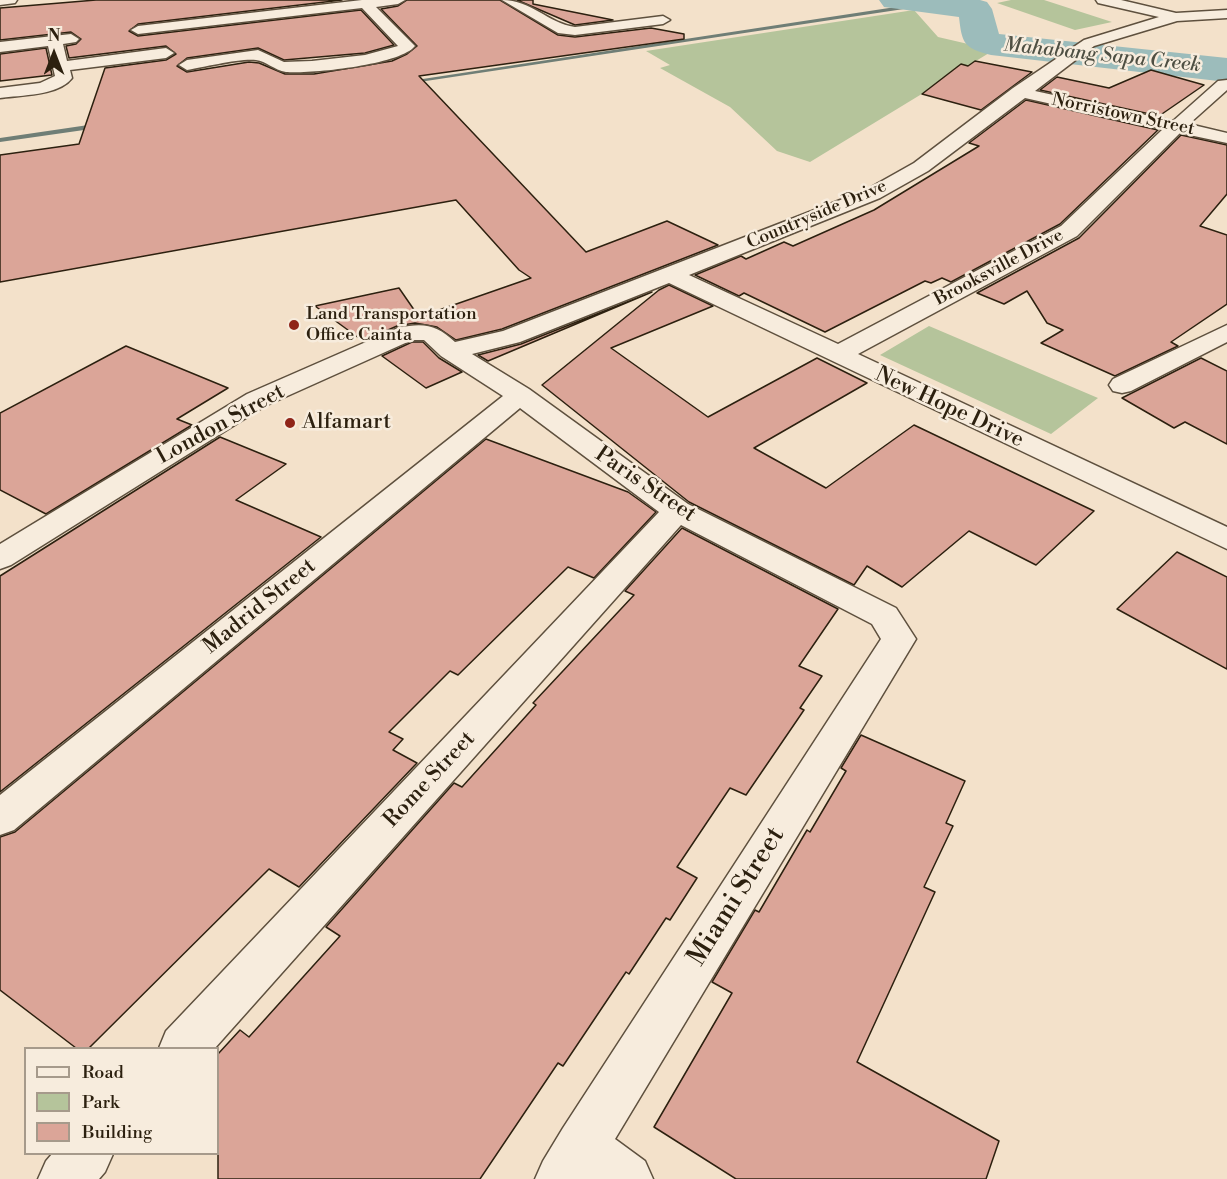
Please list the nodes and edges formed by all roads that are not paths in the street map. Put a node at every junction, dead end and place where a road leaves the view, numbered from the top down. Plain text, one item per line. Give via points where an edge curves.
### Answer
1 (10, 0) edge
2 (398, 0) edge
3 (1103, 0) edge
4 (0, 1) edge
5 (535, 1) edge
6 (512, 2) edge
7 (366, 4) junction
8 (1227, 14) edge
9 (1176, 17) junction
10 (663, 20) dead end
11 (138, 30) dead end
12 (1227, 30) edge
13 (0, 47) edge
14 (166, 52) dead end
15 (350, 60) junction
16 (188, 65) dead end
17 (63, 66) junction
18 (360, 75) dead end
19 (1224, 84) dead end
20 (1019, 92) junction
21 (0, 93) edge
22 (1176, 127) junction
23 (1227, 138) edge
24 (671, 275) junction
25 (1222, 341) edge
26 (450, 351) junction
27 (837, 355) junction
28 (1122, 385) dead end
29 (520, 395) junction
30 (677, 511) junction
31 (1227, 539) edge
32 (0, 558) edge
33 (884, 616) joint
34 (0, 818) edge
35 (184, 1047) edge
36 (86, 1155) edge
37 (571, 1162) edge
38 (63, 1179) edge
39 (627, 1179) edge

1 - 4 street
2 - 7 street
3 - 9 street
5 - 6 street
6 - 10 street via 558,29 575,31
7 - 11 street
7 - 15 street via 407,46 399,52
8 - 9 street, Countryside Drive
9 - 12 street
9 - 20 street, Countryside Drive via 1089,44
13 - 17 street via 62,39
14 - 17 street
15 - 16 street via 289,68 258,55
15 - 18 street
17 - 21 street via 63,78 57,83
19 - 22 street, Brooksville Drive
20 - 22 street, Norristown Street
20 - 24 street, Countryside Drive via 921,167 873,194
22 - 23 street, Norristown Street
22 - 27 street, Brooksville Drive via 1069,231
24 - 26 street, Countryside Drive via 504,340
24 - 27 street, New Hope Drive
25 - 28 street
26 - 29 street, Paris Street
26 - 32 street, London Street via 432,334 407,333 256,400
27 - 31 street, New Hope Drive
29 - 30 street, Paris Street
29 - 34 street, Madrid Street
30 - 33 street, Paris Street
30 - 35 street, Rome Street
33 - 37 street, Miami Street via 899,639
36 - 38 street
37 - 39 street

